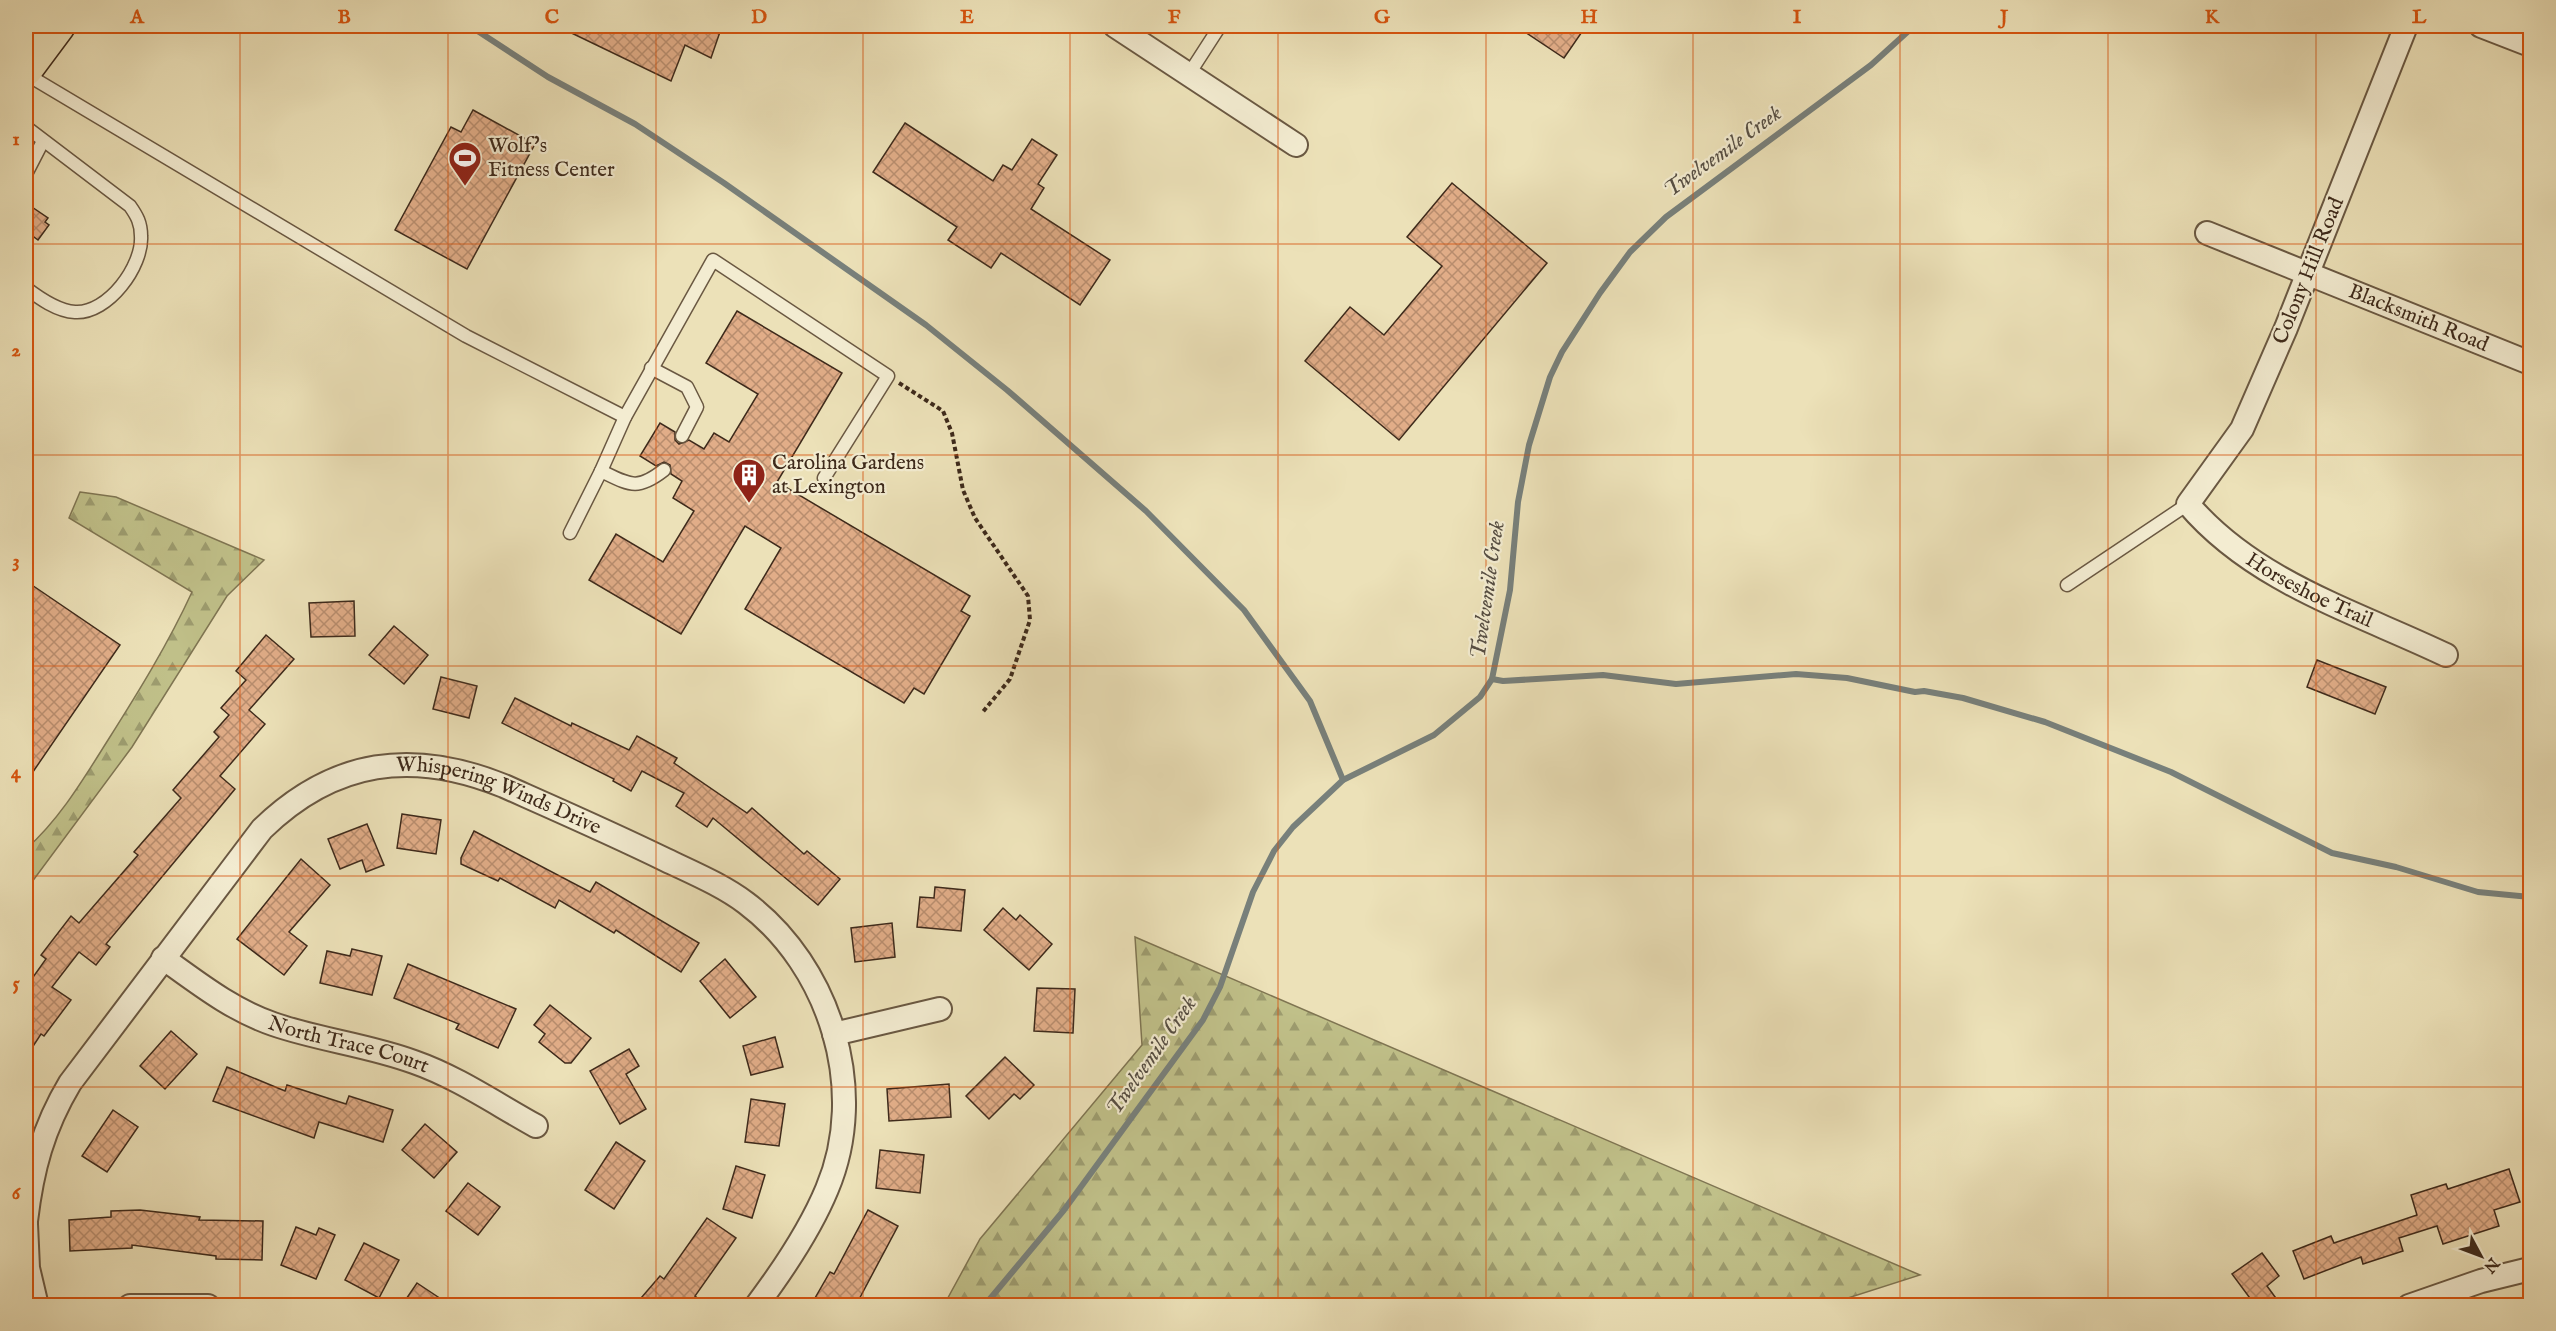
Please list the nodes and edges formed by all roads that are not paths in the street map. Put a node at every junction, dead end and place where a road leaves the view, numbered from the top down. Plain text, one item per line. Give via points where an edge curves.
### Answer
1 (58, 26) edge
2 (1115, 26) edge
3 (1220, 26) edge
4 (2406, 26) edge
5 (2481, 26) edge
6 (2530, 45) edge
7 (28, 63) edge
8 (1189, 74) junction
9 (26, 127) edge
10 (43, 141) junction
11 (1296, 145) dead end
12 (26, 174) edge
13 (2207, 233) dead end
14 (2307, 273) junction
15 (26, 288) edge
16 (2530, 363) edge
17 (651, 368) junction
18 (625, 417) junction
19 (682, 436) dead end
20 (663, 470) dead end
21 (601, 471) junction
22 (824, 478) dead end
23 (2188, 504) junction
24 (570, 533) dead end
25 (2067, 585) dead end
26 (2446, 655) dead end
27 (164, 958) junction
28 (940, 1009) dead end
29 (834, 1034) junction
30 (536, 1126) dead end
31 (26, 1222) edge
32 (2530, 1269) edge
33 (37, 1305) edge
34 (130, 1305) edge
35 (208, 1305) edge
36 (756, 1305) edge
37 (2409, 1305) edge

1 - 7 main road
2 - 8 street
3 - 8 lane
4 - 14 street, Colony Hill Road
5 - 6 street
7 - 18 lane via 466,336
8 - 11 street
9 - 10 lane
10 - 12 lane
10 - 15 lane via 130,206 139,220 142,237 139,257 115,294 98,308 76,312 58,308
13 - 14 street, Blacksmith Road
14 - 16 street, Blacksmith Road
14 - 23 street, Colony Hill Road via 2242,429
17 - 18 lane
17 - 19 lane via 687,387 698,406
17 - 22 lane via 713,260 888,376
18 - 21 lane
20 - 21 lane via 646,483 629,484
21 - 24 lane
23 - 25 lane
23 - 26 street, Horseshoe Trail via 2229,544 2274,575
27 - 29 street, Whispering Winds Drive via 262,829 300,797 353,771 389,764 436,765 504,786 732,893 765,919 798,956 821,998
27 - 30 street, North Trace Court via 249,1015 417,1063
27 - 31 street, Whispering Winds Drive via 84,1062 57,1104 38,1150
28 - 29 street
29 - 36 street, Whispering Winds Drive via 844,1093 842,1134 835,1165 805,1231
31 - 33 street, Whispering Winds Drive via 28,1268
32 - 37 street
34 - 35 street

